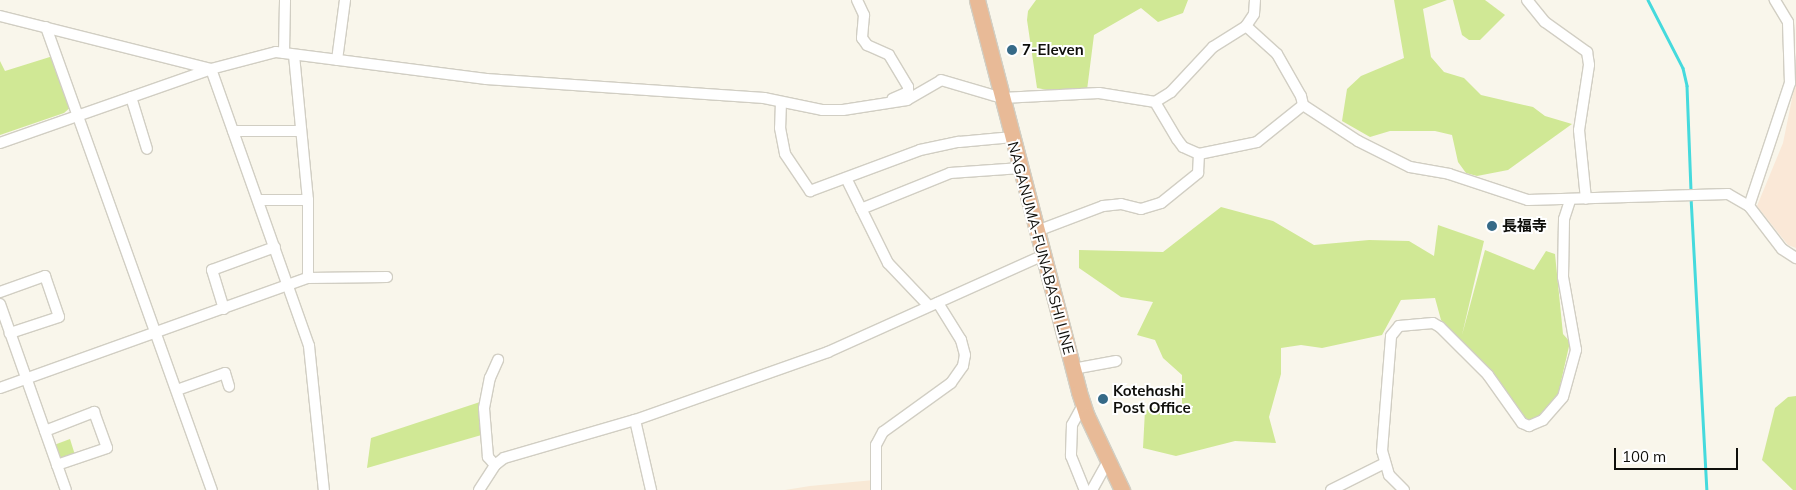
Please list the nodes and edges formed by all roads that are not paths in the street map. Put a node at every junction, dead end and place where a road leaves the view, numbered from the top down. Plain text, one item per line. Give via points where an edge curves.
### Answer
1 (285, 0) edge
2 (345, 0) edge
3 (857, 0) edge
4 (977, 0) edge
5 (1255, 0) edge
6 (1527, 0) edge
7 (1775, 0) edge
8 (0, 16) edge
9 (46, 26) junction
10 (1246, 26) junction
11 (289, 54) junction
12 (337, 60) junction
13 (1794, 68) edge
14 (211, 69) junction
15 (131, 97) junction
16 (1002, 98) junction
17 (780, 102) junction
18 (1155, 102) junction
19 (1303, 104) junction
20 (880, 105) junction
21 (80, 115) junction
22 (233, 131) junction
23 (301, 131) junction
24 (1013, 137) junction
25 (0, 143) edge
26 (147, 149) dead end
27 (1198, 154) junction
28 (1021, 168) junction
29 (846, 178) junction
30 (258, 200) junction
31 (308, 200) junction
32 (1570, 200) junction
33 (1586, 200) junction
34 (1749, 206) junction
35 (861, 210) junction
36 (1037, 231) junction
37 (275, 247) junction
38 (1044, 255) junction
39 (1796, 258) edge
40 (387, 277) dead end
41 (308, 278) junction
42 (288, 286) junction
43 (0, 292) edge
44 (934, 304) junction
45 (224, 309) junction
46 (1, 310) edge
47 (156, 332) junction
48 (10, 333) junction
49 (498, 360) dead end
50 (1116, 361) dead end
51 (1073, 369) junction
52 (26, 379) junction
53 (230, 386) dead end
54 (0, 388) edge
55 (177, 390) junction
56 (1083, 405) junction
57 (635, 420) junction
58 (45, 431) junction
59 (1108, 461) junction
60 (1385, 464) junction
61 (495, 465) junction
62 (57, 466) junction
63 (66, 490) edge
64 (212, 490) edge
65 (324, 490) edge
66 (479, 490) edge
67 (651, 490) edge
68 (876, 490) edge
69 (1086, 490) edge
70 (1092, 490) edge
71 (1122, 490) edge
72 (1331, 490) edge
73 (1404, 490) edge

1 - 11 street
2 - 12 street
3 - 20 street via 864,16 862,38 889,55 908,87 908,92
4 - 16 main road, NAGANUMA-FUNABASHI LINE
5 - 10 street via 1254,14
6 - 33 street via 1545,22 1587,52 1589,65 1579,130
7 - 13 street via 1788,22
8 - 9 street
9 - 14 street
9 - 21 street
10 - 18 street via 1214,47 1171,92
10 - 19 street via 1277,54
11 - 12 street
11 - 14 street via 260,54
11 - 23 street
12 - 17 street via 486,79 732,95
13 - 34 street via 1785,105
14 - 15 street
14 - 22 street
15 - 21 street
15 - 26 street
16 - 18 street via 1099,93
16 - 20 street via 941,80 907,100
16 - 24 main road, NAGANUMA-FUNABASHI LINE
17 - 20 street via 822,110
17 - 29 street via 780,134 785,154 810,191
18 - 27 street via 1177,139
19 - 27 street via 1257,142
19 - 32 street via 1358,141 1410,167 1449,174 1528,200
21 - 25 street
21 - 47 street
22 - 23 street
22 - 30 street
23 - 31 street
24 - 28 main road, NAGANUMA-FUNABASHI LINE
24 - 29 street via 959,142 920,150
27 - 36 street via 1198,173 1161,203 1141,209 1122,204 1102,206
28 - 35 street via 950,173
28 - 36 main road, NAGANUMA-FUNABASHI LINE
29 - 35 street
30 - 31 street
30 - 37 street
31 - 41 street
32 - 33 street
32 - 60 street via 1564,219 1563,276 1576,350 1563,397 1556,408 1534,424 1522,423 1488,375 1440,327 1433,322 1404,323 1391,336 1382,443
33 - 34 street via 1718,192 1737,197
34 - 39 street via 1782,249
35 - 44 street via 888,262
36 - 38 main road, NAGANUMA-FUNABASHI LINE
37 - 42 street
37 - 45 street via 212,270
38 - 44 street
38 - 51 main road, NAGANUMA-FUNABASHI LINE
40 - 41 street
41 - 42 street
42 - 45 street
42 - 65 street via 309,346
43 - 48 street via 44,276 59,317
44 - 57 street via 828,352
44 - 68 street via 961,340 965,355 963,366 951,383 883,432 876,445
45 - 47 street
46 - 48 street
47 - 52 street
47 - 55 street
48 - 52 street
49 - 61 street via 490,378 484,408 488,457
50 - 51 street
51 - 56 main road, NAGANUMA-FUNABASHI LINE
52 - 54 street
52 - 58 street
53 - 55 street via 224,374
55 - 64 street
56 - 59 main road, NAGANUMA-FUNABASHI LINE
56 - 69 street via 1072,425 1071,456
57 - 61 street via 504,458
57 - 67 street
58 - 62 street
58 - 62 street via 94,412 107,448
59 - 70 street
59 - 71 main road, NAGANUMA-FUNABASHI LINE
60 - 72 street
60 - 73 street via 1389,474
61 - 66 street
62 - 63 street

